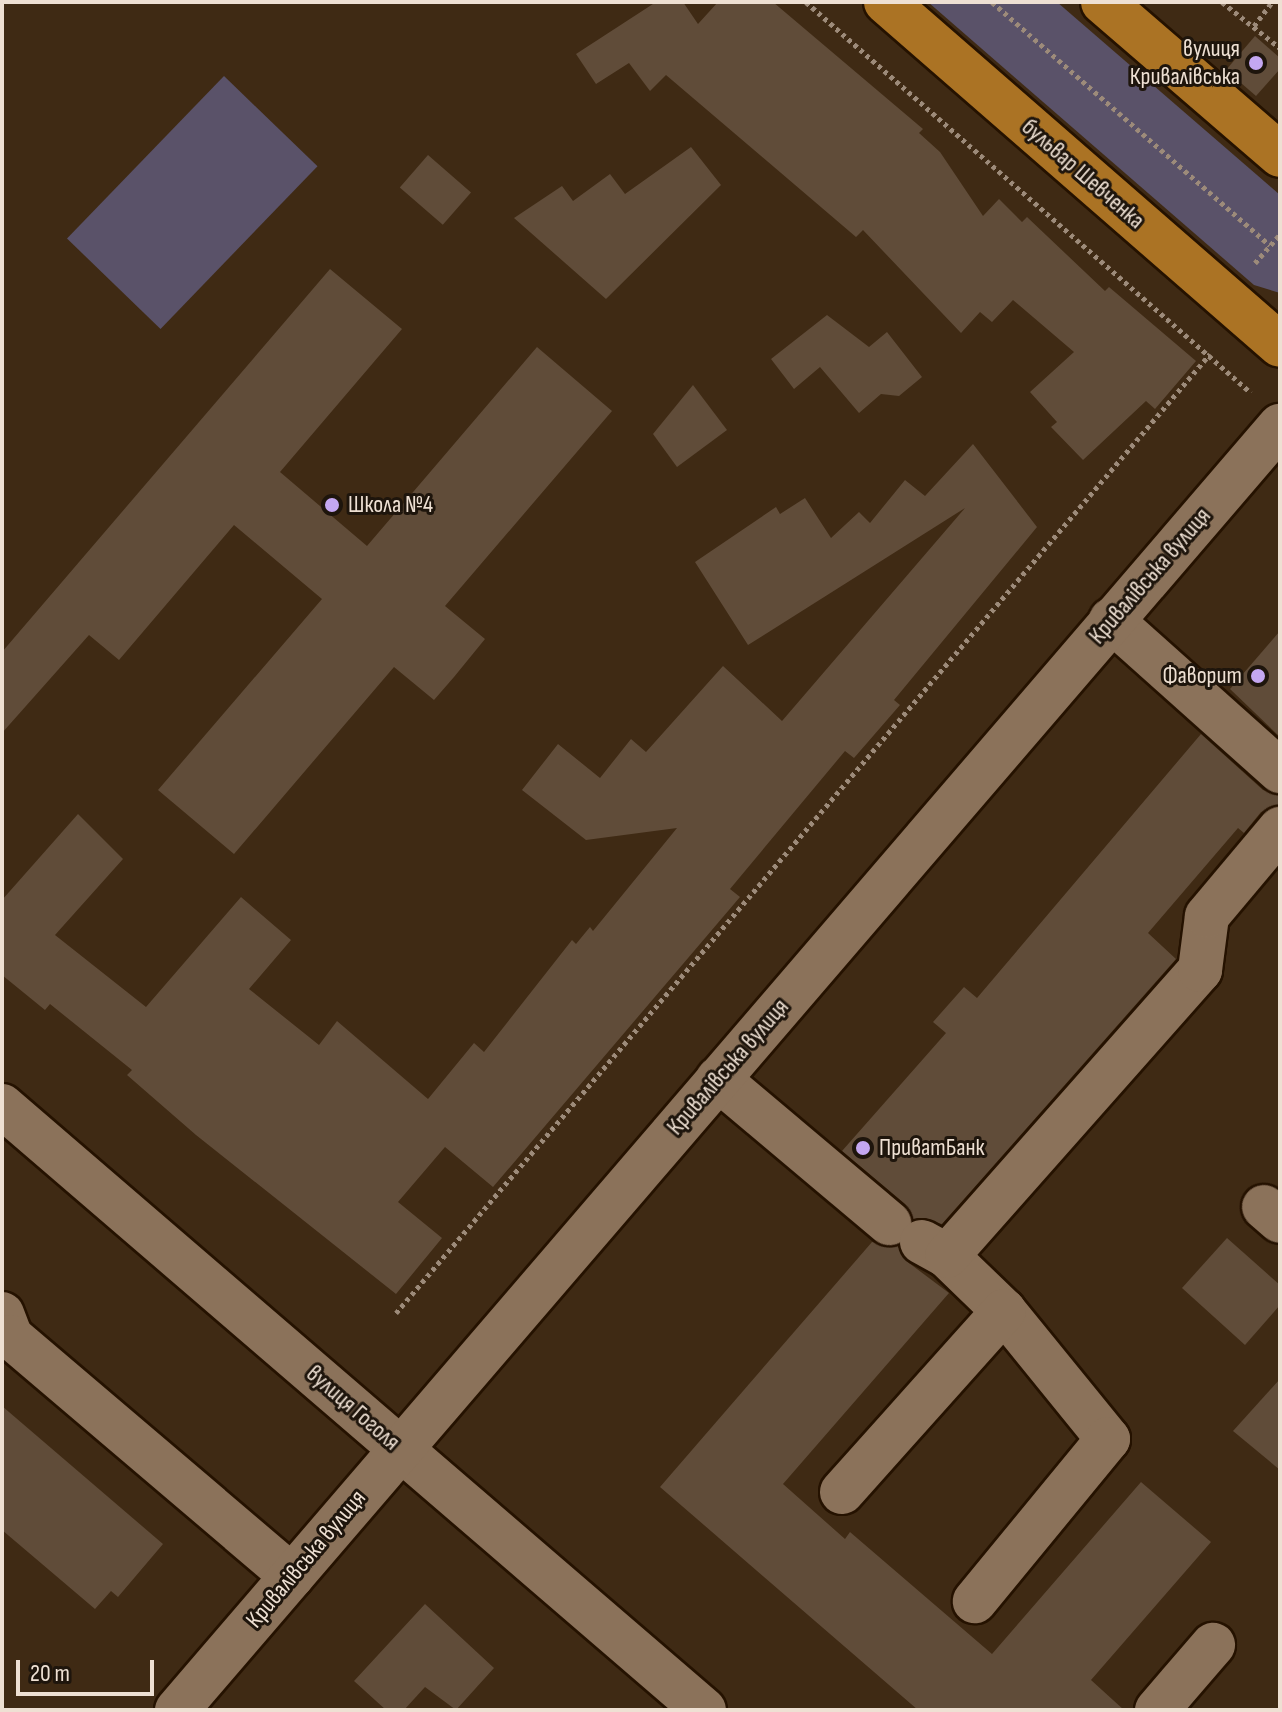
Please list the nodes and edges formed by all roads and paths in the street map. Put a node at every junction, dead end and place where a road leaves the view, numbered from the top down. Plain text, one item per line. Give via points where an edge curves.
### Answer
1 (806, 2) edge
2 (886, 2) edge
3 (992, 2) edge
4 (1103, 2) edge
5 (1222, 2) edge
6 (1272, 2) edge
7 (1254, 26) junction
8 (1280, 48) edge
9 (1280, 155) edge
10 (1280, 234) edge
11 (1270, 245) junction
12 (1246, 273) dead end
13 (1280, 345) edge
14 (1210, 354) junction
15 (1251, 394) dead end
16 (1280, 426) edge
17 (1111, 620) junction
18 (1280, 771) edge
19 (1280, 829) edge
20 (718, 1079) junction
21 (2, 1106) edge
22 (919, 1240) junction
23 (1004, 1311) junction
24 (396, 1313) dead end
25 (2, 1314) edge
26 (401, 1448) junction
27 (842, 1492) dead end
28 (292, 1576) junction
29 (975, 1601) dead end
30 (1213, 1645) dead end
31 (177, 1710) edge
32 (704, 1710) edge
33 (1157, 1710) edge

1 - 14 path
2 - 13 main road, бульвар Шевченка
3 - 11 path
4 - 9 main road
5 - 7 path
6 - 7 path
7 - 8 path
10 - 11 path
11 - 12 path
14 - 15 path
14 - 24 path
16 - 17 street, Кривалівська вулиця
17 - 18 street
17 - 20 street, Кривалівська вулиця
19 - 22 street via 1207,916 1200,970
20 - 22 street
20 - 26 street, Кривалівська вулиця
21 - 26 street, вулиця Гоголя
22 - 23 street
23 - 27 street
23 - 29 street via 1108,1439
25 - 28 street via 11,1337
26 - 28 street, Кривалівська вулиця
26 - 32 street, вулиця Гоголя
28 - 31 street, Кривалівська вулиця
30 - 33 street

